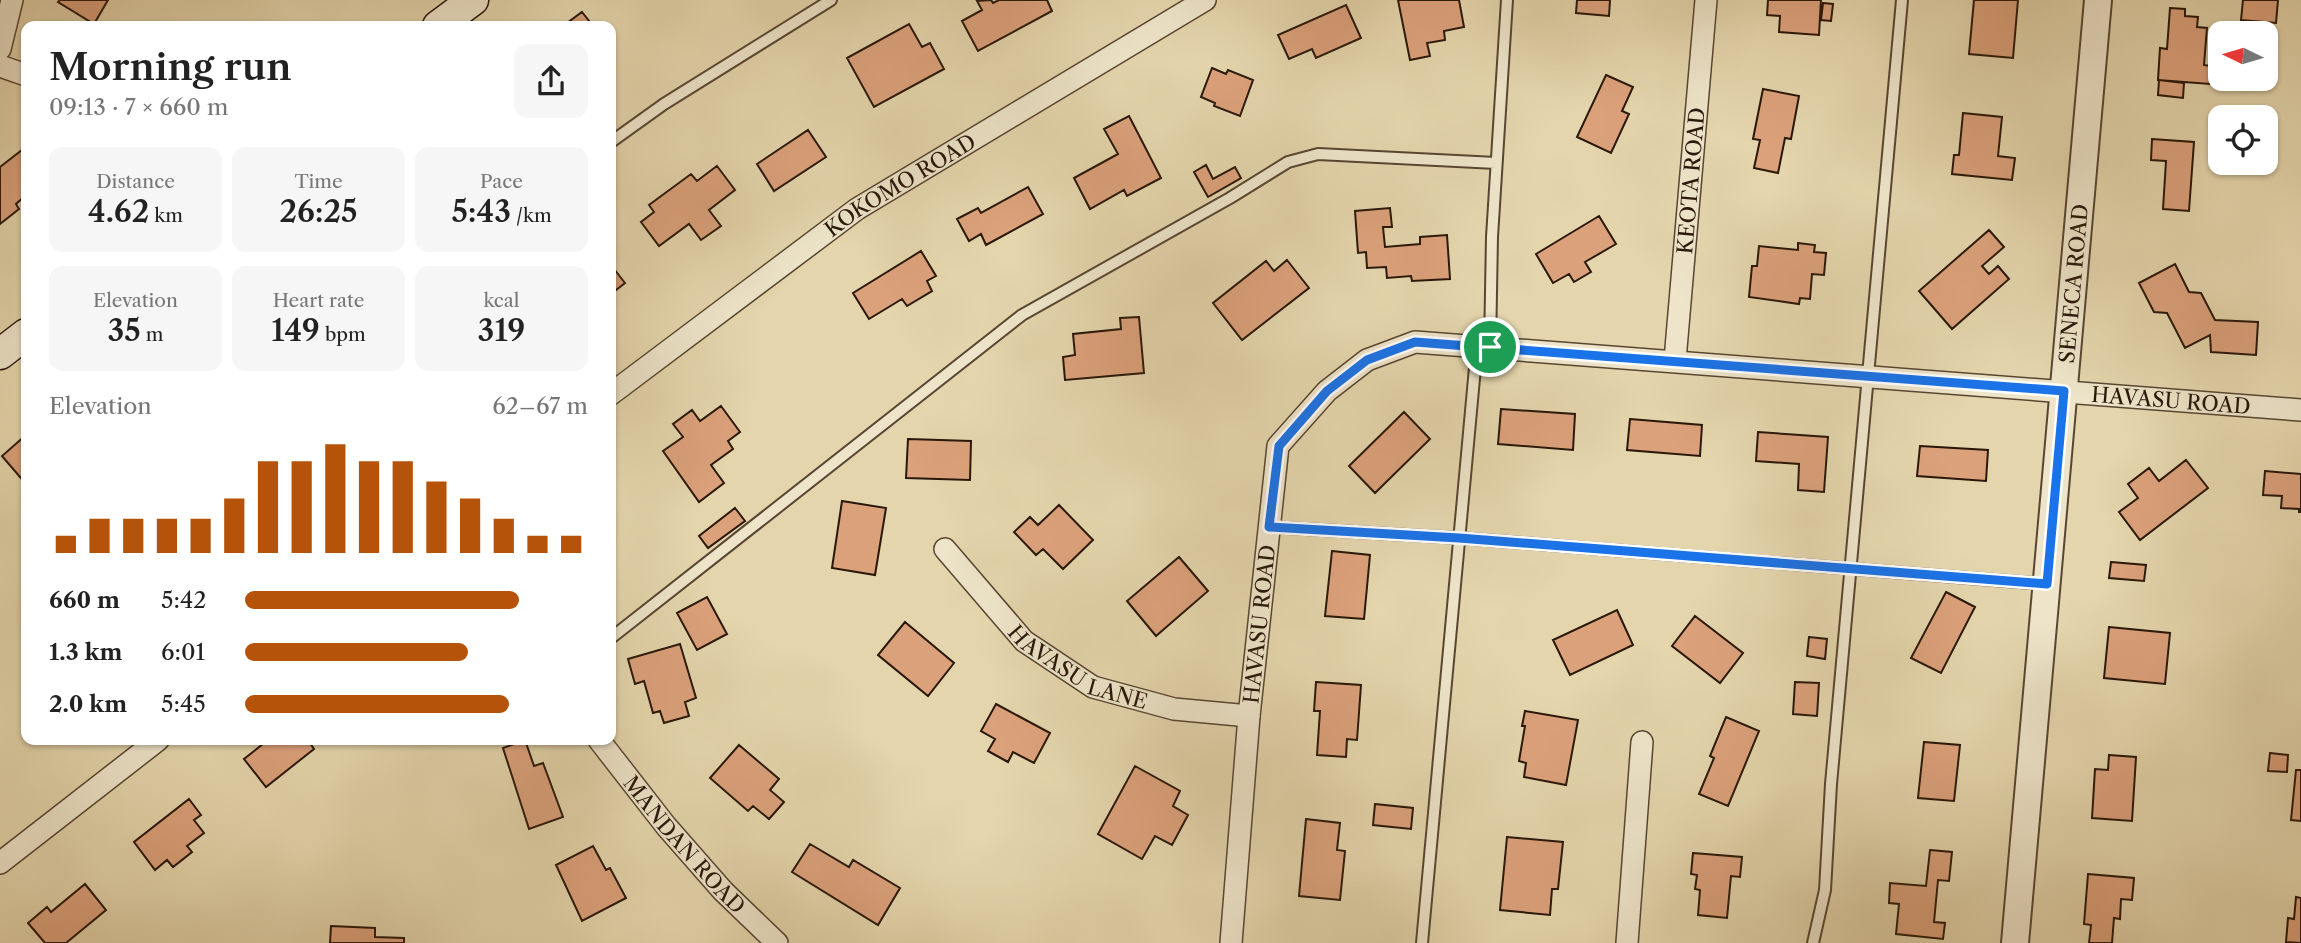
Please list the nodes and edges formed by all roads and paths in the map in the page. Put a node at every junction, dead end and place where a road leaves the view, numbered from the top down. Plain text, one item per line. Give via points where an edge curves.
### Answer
1 (12, 0) edge
2 (473, 0) edge
3 (831, 0) edge
4 (1205, 0) edge
5 (1507, 0) edge
6 (1706, 0) edge
7 (1902, 0) edge
8 (2098, 0) edge
9 (445, 21) edge
10 (0, 49) edge
11 (0, 66) edge
12 (21, 73) edge
13 (616, 138) edge
14 (1496, 163) junction
15 (21, 338) edge
16 (1484, 346) junction
17 (0, 354) edge
18 (1675, 360) junction
19 (1869, 375) junction
20 (616, 390) edge
21 (2064, 391) junction
22 (2301, 410) edge
23 (1269, 527) junction
24 (1459, 538) junction
25 (944, 549) dead end
26 (1851, 568) junction
27 (2047, 584) junction
28 (616, 634) edge
29 (1249, 716) junction
30 (1642, 742) dead end
31 (152, 745) edge
32 (603, 745) edge
33 (0, 863) edge
34 (777, 943) edge
35 (1231, 943) edge
36 (1422, 943) edge
37 (1627, 943) edge
38 (1813, 943) edge
39 (2015, 943) edge

1 - 10 street
2 - 9 main road
3 - 13 lane
4 - 20 street, KOKOMO ROAD via 857,209
5 - 14 lane
6 - 18 street, KEOTA ROAD
7 - 19 lane
8 - 21 street, SENECA ROAD
11 - 12 street
14 - 16 lane
14 - 28 lane via 1318,154 1288,162 1022,314
15 - 17 main road
16 - 18 street, HAVASU ROAD
16 - 23 street, HAVASU ROAD via 1415,342 1367,360 1327,391 1279,446
16 - 24 lane
18 - 19 street, HAVASU ROAD
19 - 21 street, HAVASU ROAD
19 - 26 lane
21 - 22 street, HAVASU ROAD
21 - 27 street, SENECA ROAD
23 - 24 lane
23 - 29 street, HAVASU ROAD
24 - 26 lane
24 - 36 lane
25 - 29 street, HAVASU LANE via 1024,641 1093,687 1174,709
26 - 27 lane
26 - 38 lane via 1830,784 1825,890
27 - 39 street, SENECA ROAD
29 - 35 street, HAVASU ROAD
30 - 37 street
31 - 33 street
32 - 34 street, MANDAN ROAD via 723,891

